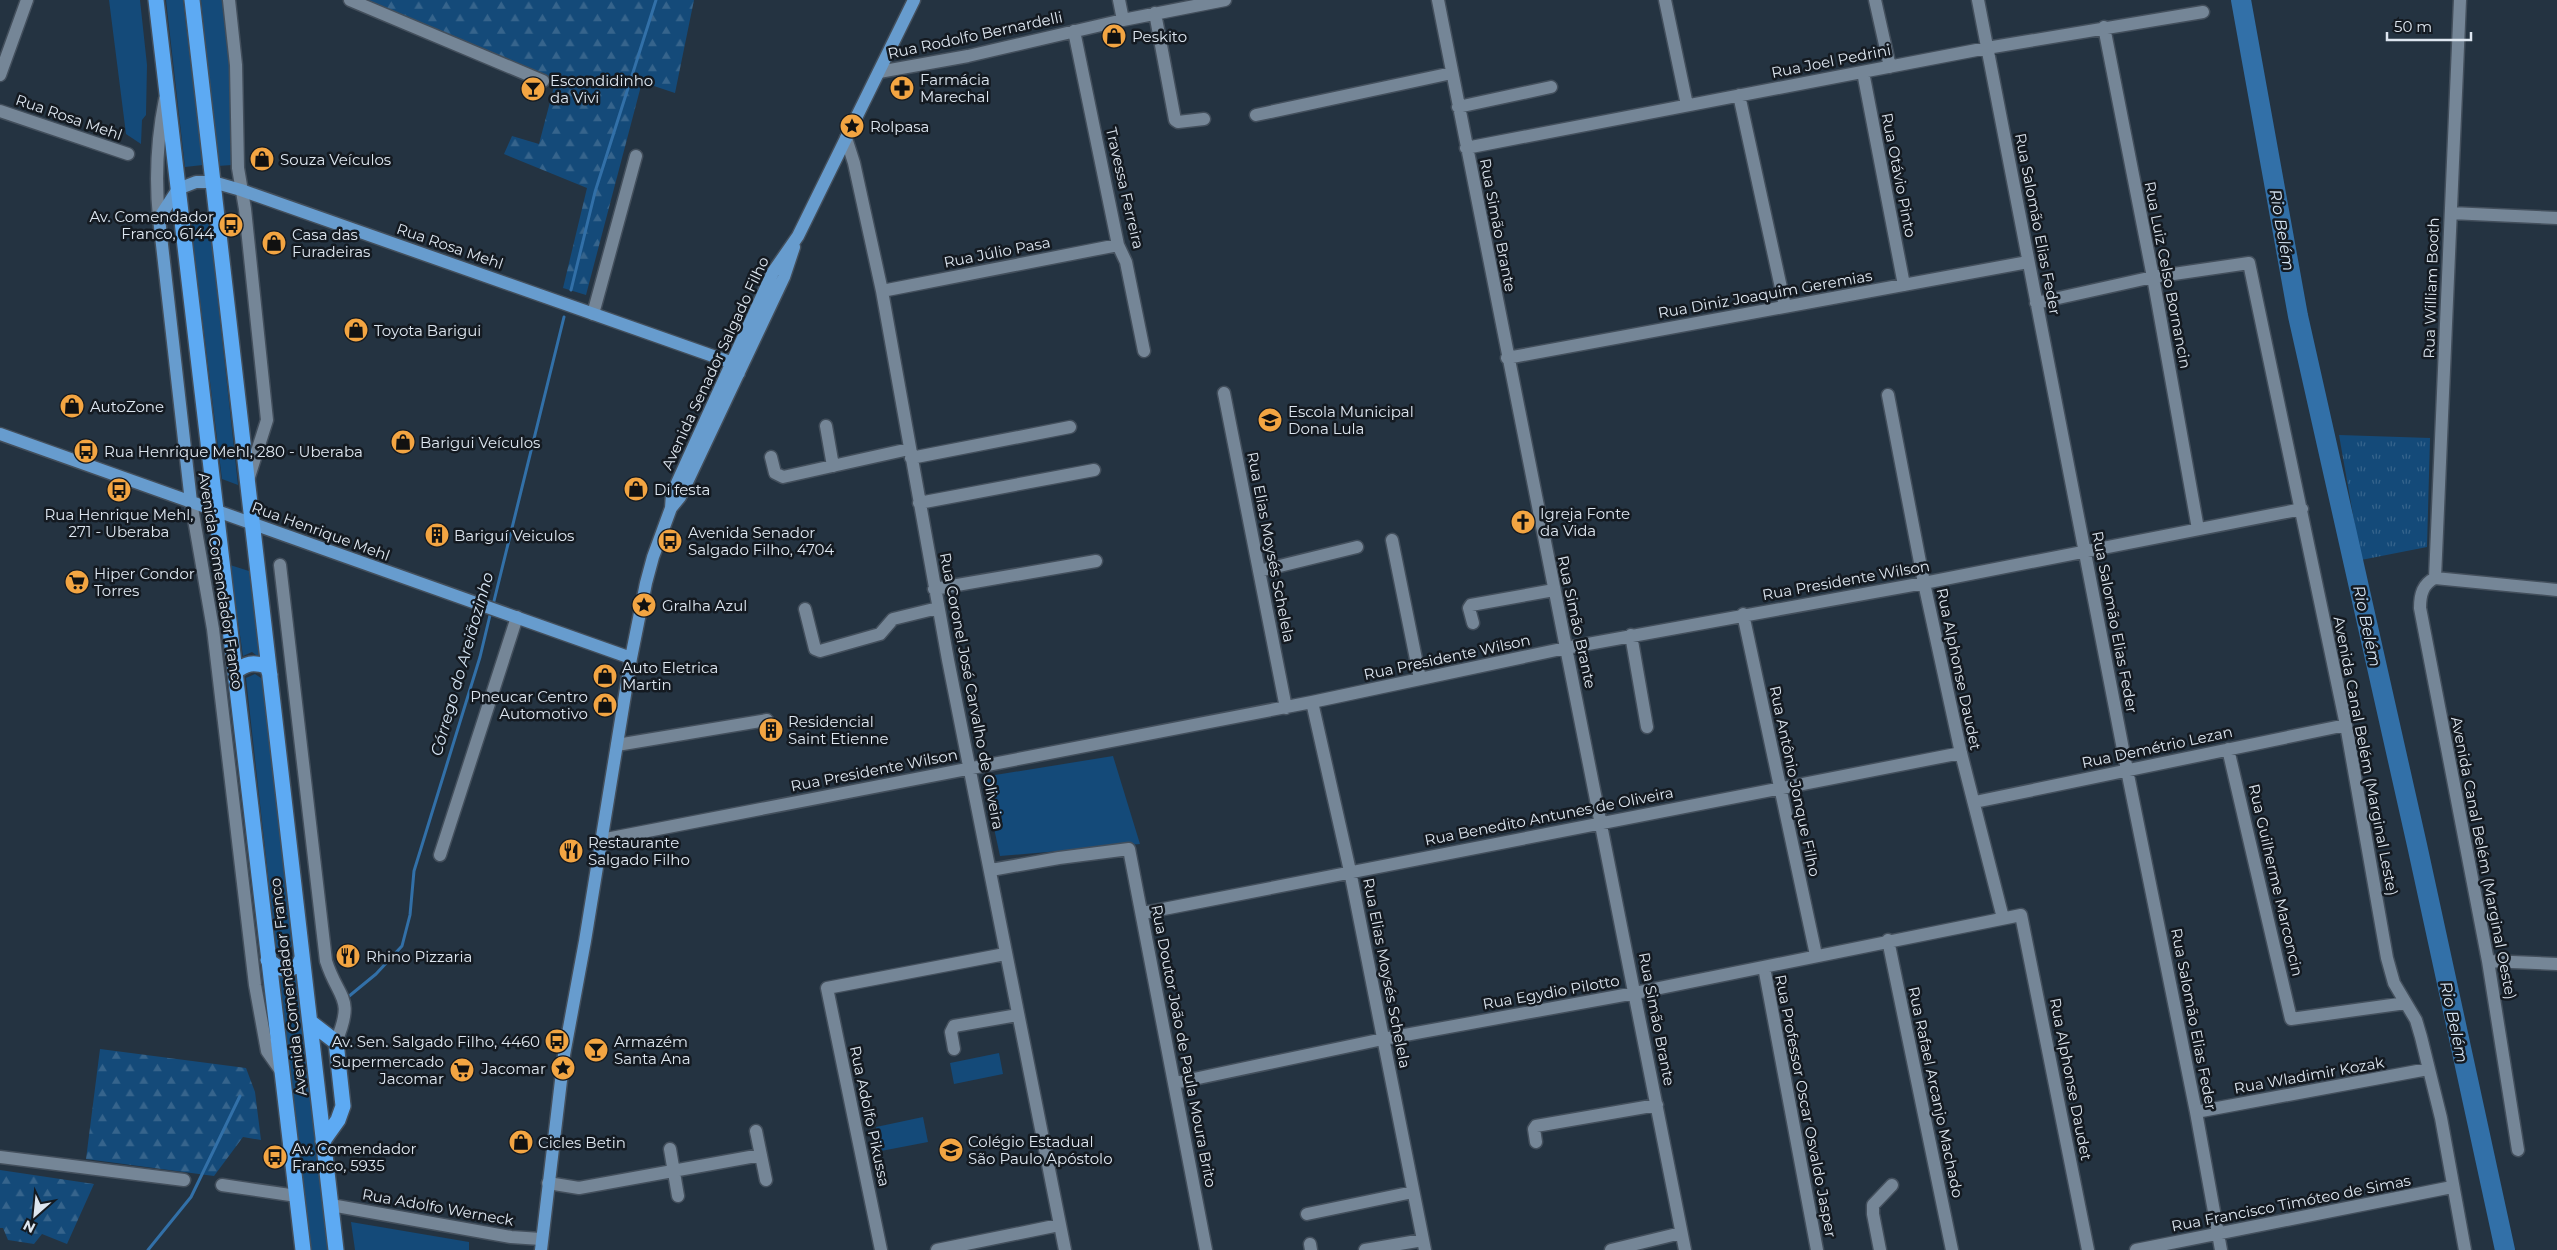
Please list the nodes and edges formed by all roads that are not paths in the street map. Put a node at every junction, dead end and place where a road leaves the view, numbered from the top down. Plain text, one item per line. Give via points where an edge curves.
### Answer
1 (27, 0) edge
2 (156, 0) edge
3 (192, 0) edge
4 (229, 0) edge
5 (350, 0) edge
6 (914, 0) edge
7 (1119, 0) edge
8 (1224, 0) edge
9 (1438, 0) edge
10 (1665, 0) edge
11 (1875, 0) edge
12 (1978, 0) edge
13 (2460, 0) edge
14 (2203, 12) dead end
15 (1154, 13) junction
16 (1123, 20) junction
17 (2104, 27) junction
18 (1074, 31) junction
19 (1987, 48) junction
20 (1890, 67) junction
21 (879, 72) junction
22 (1863, 72) junction
23 (1452, 73) junction
24 (0, 75) edge
25 (543, 82) dead end
26 (1551, 87) dead end
27 (166, 92) junction
28 (1739, 95) junction
29 (1687, 106) junction
30 (1458, 107) junction
31 (0, 111) edge
32 (1256, 114) dead end
33 (1204, 119) dead end
34 (846, 138) junction
35 (1466, 148) junction
36 (128, 154) dead end
37 (636, 156) dead end
38 (213, 182) junction
39 (178, 189) junction
40 (242, 190) junction
41 (2451, 213) junction
42 (159, 218) junction
43 (2557, 218) edge
44 (798, 236) junction
45 (1118, 246) junction
46 (2028, 262) junction
47 (2153, 278) junction
48 (1904, 285) junction
49 (882, 291) junction
50 (2036, 304) junction
51 (1785, 306) junction
52 (593, 314) junction
53 (1144, 352) dead end
54 (1507, 358) junction
55 (730, 362) junction
56 (739, 373) junction
57 (1224, 393) dead end
58 (1888, 395) dead end
59 (826, 426) dead end
60 (1070, 427) dead end
61 (0, 434) edge
62 (910, 454) junction
63 (770, 457) dead end
64 (834, 466) junction
65 (1094, 470) dead end
66 (248, 482) junction
67 (191, 502) junction
68 (919, 503) junction
69 (671, 508) junction
70 (2302, 509) junction
71 (216, 511) junction
72 (252, 524) junction
73 (2198, 529) junction
74 (1392, 540) dead end
75 (1357, 547) dead end
76 (2084, 552) junction
77 (1096, 561) dead end
78 (280, 565) dead end
79 (1259, 571) junction
80 (2435, 578) junction
81 (1924, 583) junction
82 (934, 590) junction
83 (1554, 590) junction
84 (2557, 590) edge
85 (938, 608) junction
86 (805, 609) dead end
87 (1743, 614) junction
88 (516, 618) junction
89 (1473, 623) dead end
90 (1631, 635) junction
91 (1566, 648) junction
92 (631, 658) junction
93 (235, 672) junction
94 (270, 675) junction
95 (1420, 679) junction
96 (1312, 702) junction
97 (1286, 708) junction
98 (767, 720) dead end
99 (2346, 725) junction
100 (1647, 727) dead end
101 (616, 745) junction
102 (2228, 749) junction
103 (1961, 753) junction
104 (970, 768) junction
105 (2127, 770) junction
106 (1780, 788) junction
107 (1975, 802) junction
108 (1602, 824) junction
109 (601, 840) junction
110 (440, 855) dead end
111 (991, 870) junction
112 (1350, 871) junction
113 (1143, 913) junction
114 (2021, 915) joint
115 (2003, 918) junction
116 (1888, 940) junction
117 (1006, 954) junction
118 (1816, 955) junction
119 (302, 958) junction
120 (268, 960) junction
121 (2488, 961) junction
122 (2557, 964) edge
123 (1764, 967) junction
124 (1635, 993) junction
125 (2406, 1003) junction
126 (1018, 1015) junction
127 (310, 1022) junction
128 (1383, 1039) junction
129 (336, 1042) junction
130 (954, 1049) dead end
131 (2428, 1069) junction
132 (281, 1071) junction
133 (1175, 1084) junction
134 (1657, 1105) junction
135 (2196, 1112) junction
136 (756, 1132) dead end
137 (323, 1142) junction
138 (1536, 1142) dead end
139 (670, 1149) dead end
140 (2518, 1150) dead end
141 (761, 1155) junction
142 (0, 1157) edge
143 (673, 1171) junction
144 (184, 1180) dead end
145 (766, 1180) dead end
146 (548, 1183) junction
147 (222, 1185) dead end
148 (1892, 1185) dead end
149 (2452, 1187) junction
150 (1413, 1192) junction
151 (297, 1196) junction
152 (678, 1196) dead end
153 (331, 1205) junction
154 (1307, 1214) dead end
155 (1059, 1225) junction
156 (1682, 1233) junction
157 (2217, 1234) junction
158 (541, 1245) edge
159 (1424, 1245) edge
160 (303, 1250) edge
161 (336, 1250) edge
162 (880, 1250) edge
163 (937, 1250) edge
164 (1064, 1250) edge
165 (1206, 1250) edge
166 (1365, 1250) edge
167 (1612, 1250) edge
168 (1685, 1250) edge
169 (1817, 1250) edge
170 (1880, 1250) edge
171 (1952, 1250) edge
172 (2088, 1250) edge
173 (2136, 1250) edge
174 (2220, 1250) edge
175 (2465, 1250) edge

1 - 24 street
2 - 27 highway, Avenida Comendador Franco
3 - 38 highway, Avenida Comendador Franco
4 - 40 street, Avenida Comendador Franco via 236,65 236,147
5 - 25 street
6 - 21 main road, Avenida Senador Salgado Filho
7 - 16 street
8 - 15 street, Rua Rodolfo Bernardelli
9 - 23 street, Rua Simão Brante
10 - 29 street
11 - 20 street
12 - 19 street, Rua Salomão Elias Feder
13 - 41 street, Rua William Booth
14 - 17 street, Rua Joel Pedrini
15 - 16 street, Rua Rodolfo Bernardelli
15 - 33 street via 1175,120
16 - 18 street, Rua Rodolfo Bernardelli
17 - 19 street, Rua Joel Pedrini
17 - 47 street, Rua Luiz Celso Bornancin
18 - 21 street, Rua Rodolfo Bernardelli via 968,56
18 - 45 street, Travessa Ferreira
19 - 20 street, Rua Joel Pedrini
19 - 46 street, Rua Salomão Elias Feder
20 - 22 street, Rua Joel Pedrini
21 - 34 main road, Avenida Senador Salgado Filho
22 - 28 street, Rua Joel Pedrini
22 - 48 street, Rua Otávio Pinto
23 - 30 street, Rua Simão Brante
23 - 32 street
26 - 30 street
27 - 39 highway, Avenida Comendador Franco
27 - 42 street, Avenida Comendador Franco via 156,183
28 - 29 street, Rua Joel Pedrini
28 - 51 street
29 - 35 street, Rua Joel Pedrini
30 - 35 street, Rua Simão Brante
31 - 36 street, Rua Rosa Mehl
34 - 44 main road, Avenida Senador Salgado Filho
34 - 49 street, Rua Coronel José Carvalho de Oliveira
35 - 54 street, Rua Simão Brante
37 - 52 street
38 - 39 main road, Rua Rosa Mehl via 196,182
38 - 40 main road, Rua Rosa Mehl
38 - 66 highway, Avenida Comendador Franco
39 - 42 main road
39 - 71 highway, Avenida Comendador Franco
40 - 52 main road, Rua Rosa Mehl
40 - 66 street, Avenida Comendador Franco via 267,420
41 - 43 street
41 - 80 street, Rua William Booth
42 - 67 main road, Avenida Comendador Franco
44 - 55 main road, Avenida Senador Salgado Filho via 774,272
44 - 56 main road, Avenida Senador Salgado Filho via 784,277
45 - 49 street, Rua Júlio Pasa
45 - 53 street, Travessa Ferreira via 1126,262
46 - 48 street, Rua Diniz Joaquim Geremias
46 - 50 street, Rua Salomão Elias Feder
47 - 50 street
47 - 70 street, Avenida Canal Belém (Marginal Leste) via 2249,263
47 - 73 street, Rua Luiz Celso Bornancin
48 - 51 street, Rua Diniz Joaquim Geremias
49 - 62 street, Rua Coronel José Carvalho de Oliveira
50 - 76 street, Rua Salomão Elias Feder
51 - 54 street, Rua Diniz Joaquim Geremias
52 - 55 main road, Rua Rosa Mehl
54 - 83 street, Rua Simão Brante
55 - 56 main road
55 - 69 main road, Avenida Senador Salgado Filho via 672,494
56 - 69 main road, Avenida Senador Salgado Filho via 680,498
57 - 79 street, Rua Elias Moysés Schelela
58 - 81 street, Rua Alphonse Daudet
59 - 64 street
60 - 62 street
61 - 67 main road, Rua Henrique Mehl
62 - 64 street
62 - 68 street, Rua Coronel José Carvalho de Oliveira
63 - 64 street via 779,476
65 - 68 street
66 - 72 highway, Avenida Comendador Franco
67 - 71 main road, Rua Henrique Mehl
67 - 132 street, Avenida Comendador Franco via 213,629 255,984 266,1051
68 - 82 street, Rua Coronel José Carvalho de Oliveira
69 - 92 main road, Avenida Senador Salgado Filho via 653,557
70 - 73 street, Rua Presidente Wilson
70 - 99 street, Avenida Canal Belém (Marginal Leste)
71 - 72 main road, Rua Henrique Mehl
71 - 93 highway, Avenida Comendador Franco
72 - 88 main road, Rua Henrique Mehl
72 - 94 highway, Avenida Comendador Franco
73 - 76 street, Rua Presidente Wilson
74 - 95 street
75 - 79 street
76 - 81 street, Rua Presidente Wilson
76 - 105 street, Rua Salomão Elias Feder
77 - 82 street
78 - 129 street via 326,961 346,1011
79 - 97 street, Rua Elias Moysés Schelela
80 - 84 street
80 - 121 street, Avenida Canal Belém (Marginal Oeste) via 2423,590 2420,608
81 - 87 street, Rua Presidente Wilson
81 - 103 street, Rua Alphonse Daudet
82 - 85 street, Rua Coronel José Carvalho de Oliveira
83 - 89 street via 1471,605
83 - 91 street, Rua Simão Brante
85 - 86 street via 894,619 880,634 820,651 815,649
85 - 104 street, Rua Coronel José Carvalho de Oliveira
87 - 90 street, Rua Presidente Wilson
87 - 106 street, Rua Antônio Jonque Filho
88 - 92 main road, Rua Henrique Mehl
88 - 110 street
90 - 91 street, Rua Presidente Wilson
90 - 100 street
91 - 95 street, Rua Presidente Wilson
91 - 108 street, Rua Simão Brante
92 - 101 main road, Avenida Senador Salgado Filho
93 - 94 highway via 255,662 267,666
93 - 120 highway, Avenida Comendador Franco
94 - 119 highway, Avenida Comendador Franco
95 - 96 street, Rua Presidente Wilson
96 - 97 street, Rua Presidente Wilson
96 - 112 street, Rua Elias Moysés Schelela
97 - 104 street, Rua Presidente Wilson
98 - 101 street
99 - 102 street, Rua Demétrio Lezan
99 - 125 street, Avenida Canal Belém (Marginal Leste) via 2387,958 2394,983
101 - 109 main road, Avenida Senador Salgado Filho
102 - 105 street, Rua Demétrio Lezan
102 - 125 street, Rua Guilherme Marconcin via 2291,1019
103 - 106 street, Rua Benedito Antunes de Oliveira
103 - 107 street, Rua Alphonse Daudet
104 - 109 street, Rua Presidente Wilson
104 - 111 street, Rua Coronel José Carvalho de Oliveira
105 - 107 street, Rua Demétrio Lezan
105 - 135 street, Rua Salomão Elias Feder
106 - 108 street, Rua Benedito Antunes de Oliveira
106 - 118 street, Rua Antônio Jonque Filho
107 - 115 street, Rua Alphonse Daudet
108 - 112 street, Rua Benedito Antunes de Oliveira
108 - 124 street, Rua Simão Brante
109 - 146 main road, Avenida Senador Salgado Filho via 564,1055
111 - 113 street, Rua Doutor João de Paula Moura Brito via 1129,849
111 - 117 street, Rua Coronel José Carvalho de Oliveira
112 - 113 street, Rua Benedito Antunes de Oliveira
112 - 128 street, Rua Elias Moysés Schelela
113 - 133 street, Rua Doutor João de Paula Moura Brito
114 - 115 street, Rua Egydio Pilotto
114 - 172 street, Rua Alphonse Daudet
115 - 116 street, Rua Egydio Pilotto
116 - 118 street, Rua Egydio Pilotto
116 - 171 street, Rua Rafael Arcanjo Machado
117 - 126 street, Rua Coronel José Carvalho de Oliveira
117 - 162 street, Rua Adolfo Pikussa via 827,988
118 - 123 street, Rua Egydio Pilotto
119 - 120 highway via 299,965 289,970 277,968
119 - 127 highway, Avenida Comendador Franco
120 - 132 highway, Avenida Comendador Franco
121 - 122 street
121 - 140 street, Avenida Canal Belém (Marginal Oeste)
123 - 124 street, Rua Egydio Pilotto
123 - 169 street, Rua Professor Oscar Osvaldo Jasper
124 - 128 street, Rua Egydio Pilotto
124 - 134 street, Rua Simão Brante
125 - 131 street, Avenida Canal Belém (Marginal Leste) via 2416,1020
126 - 130 street via 954,1026 950,1032
126 - 155 street, Rua Coronel José Carvalho de Oliveira
127 - 129 highway
127 - 137 highway, Avenida Comendador Franco
128 - 133 street, Rua Egydio Pilotto
128 - 150 street, Rua Elias Moysés Schelela
129 - 137 highway via 343,1106
131 - 135 street, Rua Wladimir Kozak
131 - 149 street, Avenida Canal Belém (Marginal Leste) via 2442,1118
132 - 151 highway, Avenida Comendador Franco
133 - 165 street, Rua Doutor João de Paula Moura Brito
134 - 138 street via 1536,1126
134 - 156 street, Rua Simão Brante
135 - 157 street, Rua Salomão Elias Feder
136 - 141 street
137 - 153 highway, Avenida Comendador Franco
139 - 143 street
141 - 143 street
141 - 145 street
142 - 144 street
143 - 146 street via 579,1188
143 - 152 street
146 - 158 main road, Avenida Senador Salgado Filho
147 - 151 street
148 - 170 street via 1873,1205
149 - 157 street, Rua Francisco Timóteo de Simas
149 - 175 street, Avenida Canal Belém (Marginal Leste)
150 - 154 street
150 - 159 street, Rua Elias Moysés Schelela
151 - 160 highway, Avenida Comendador Franco
153 - 158 street, Rua Adolfo Werneck
153 - 161 highway, Avenida Comendador Franco
155 - 163 street
155 - 164 street, Rua Coronel José Carvalho de Oliveira
156 - 167 street
156 - 168 street, Rua Simão Brante
157 - 173 street, Rua Francisco Timóteo de Simas
157 - 174 street, Rua Salomão Elias Feder
159 - 166 street

